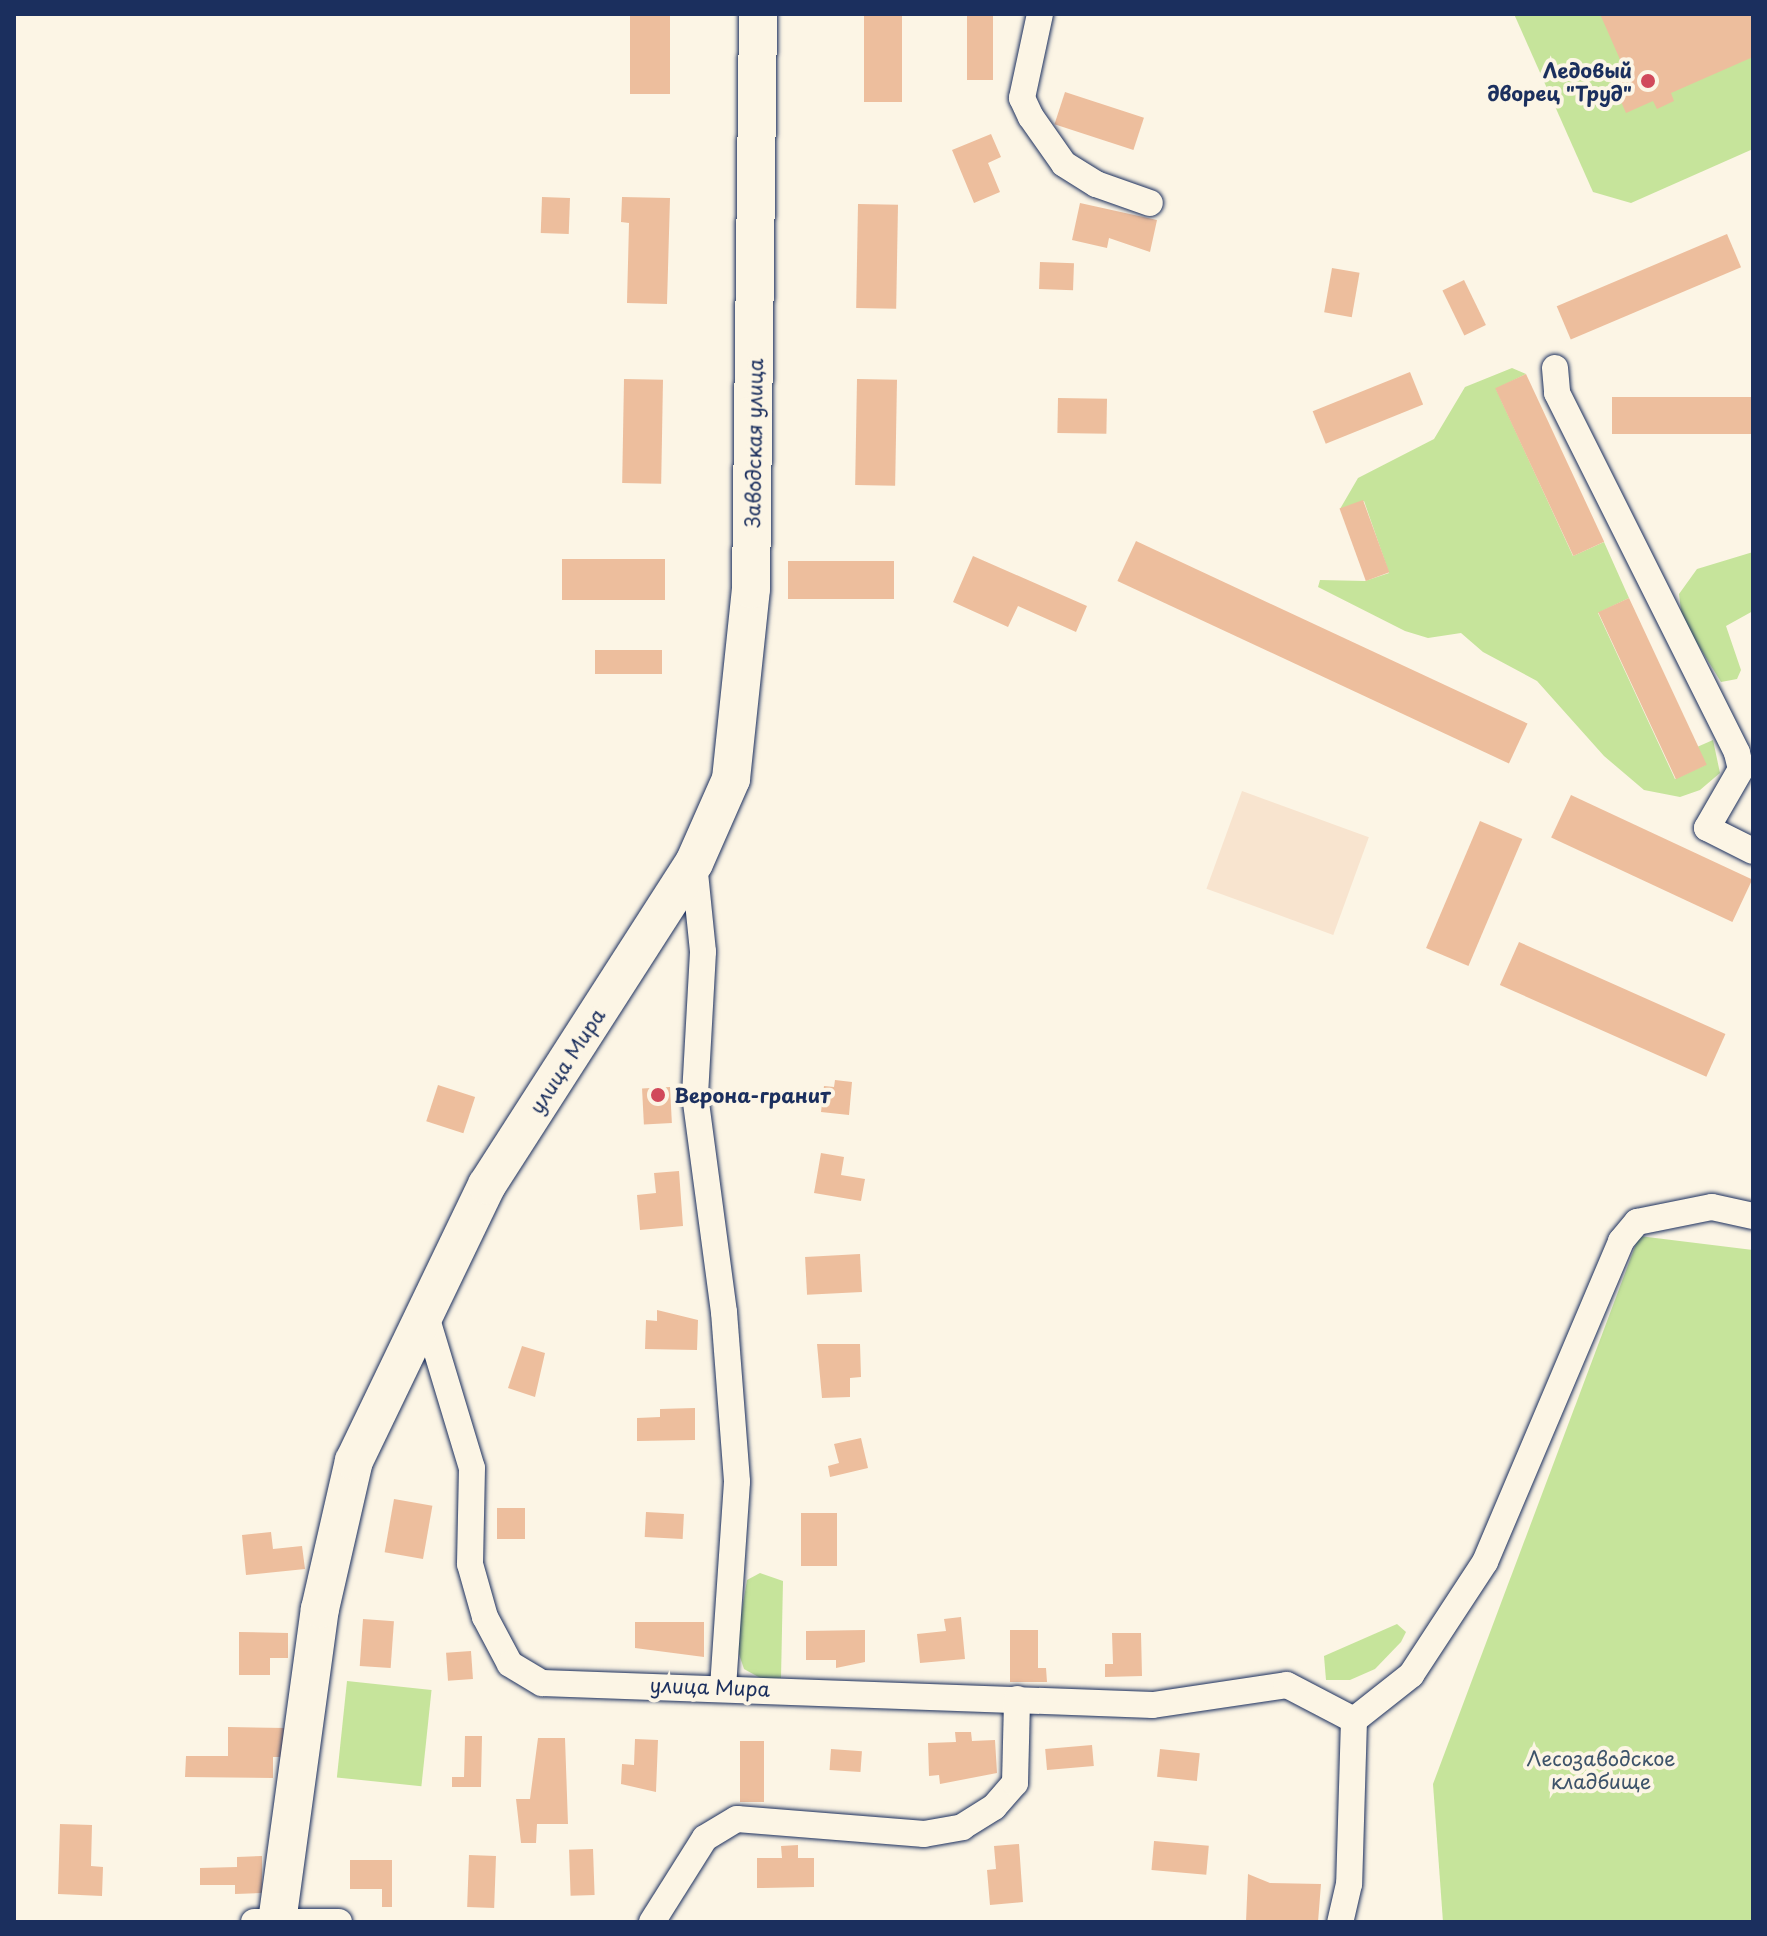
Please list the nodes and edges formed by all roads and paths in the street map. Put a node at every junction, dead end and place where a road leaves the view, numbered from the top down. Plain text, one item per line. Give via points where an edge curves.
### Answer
1 (758, 14) edge
2 (1040, 14) edge
3 (1150, 203) dead end
4 (1555, 368) dead end
5 (1753, 851) edge
6 (694, 863) junction
7 (1753, 1216) edge
8 (423, 1306) junction
9 (723, 1686) junction
10 (1017, 1699) junction
11 (1354, 1720) junction
12 (270, 1921) edge
13 (339, 1922) edge
14 (652, 1922) edge
15 (1340, 1922) edge

1 - 6 street, Заводская улица via 746,671 731,779
2 - 3 street via 1022,98 1031,117 1064,164 1096,184
4 - 5 street via 1564,407 1737,753 1741,769 1707,828
6 - 8 street, улица Мира via 487,1185
6 - 9 street via 703,952 695,1095 724,1312 737,1482
7 - 11 street via 1712,1207 1637,1222 1621,1241 1485,1562 1411,1675
8 - 9 street, улица Мира via 472,1468 470,1564 485,1617 510,1664 542,1683
8 - 12 street, улица Мира via 354,1461 320,1609
9 - 10 street, улица Мира
10 - 11 street, улица Мира via 1153,1705 1287,1685
10 - 14 street via 1015,1783 994,1807 962,1827 924,1834 737,1819 705,1838
11 - 15 street via 1349,1884
12 - 13 street, улица Мира

